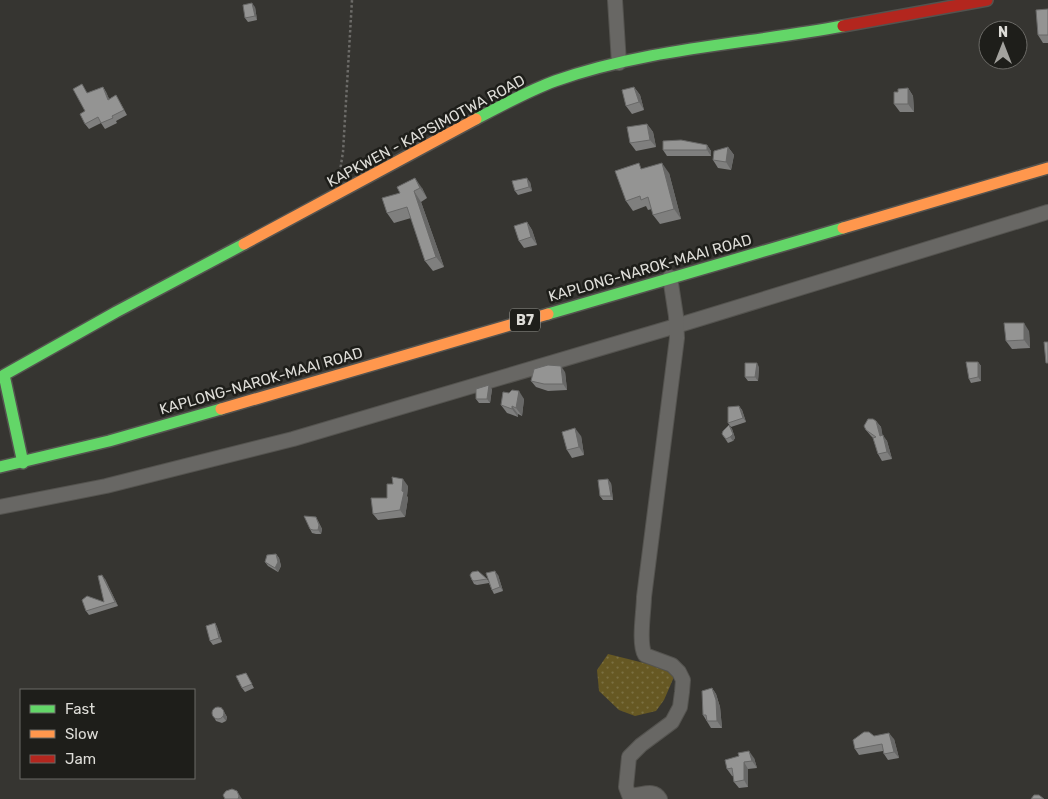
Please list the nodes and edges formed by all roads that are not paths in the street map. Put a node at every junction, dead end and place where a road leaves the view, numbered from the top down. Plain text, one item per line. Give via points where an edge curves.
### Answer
1 (615, 0) edge
2 (987, 0) edge
3 (619, 63) junction
4 (1048, 168) edge
5 (1048, 212) edge
6 (670, 277) junction
7 (676, 326) junction
8 (2, 376) edge
9 (22, 463) junction
10 (0, 467) edge
11 (0, 507) edge
12 (660, 799) edge

1 - 3 street
2 - 3 main road, KAPKWEN - KAPSIMOTWA ROAD via 817,31 680,50
3 - 8 main road, KAPKWEN - KAPSIMOTWA ROAD via 555,81 508,102
4 - 6 main road, KAPLONG-NAROK-MAAI ROAD / B7
5 - 7 street
6 - 7 street
6 - 9 main road, KAPLONG-NAROK-MAAI ROAD / B7 via 144,431
7 - 11 street via 293,439 106,486
7 - 12 street via 644,597 642,640 646,655 679,672 683,680 682,692 680,707 672,722 629,757 626,787 629,795 651,792
8 - 9 main road, KAPKWEN - KAPSIMOTWA ROAD
9 - 10 main road, KAPLONG-NAROK-MAAI ROAD / B7

